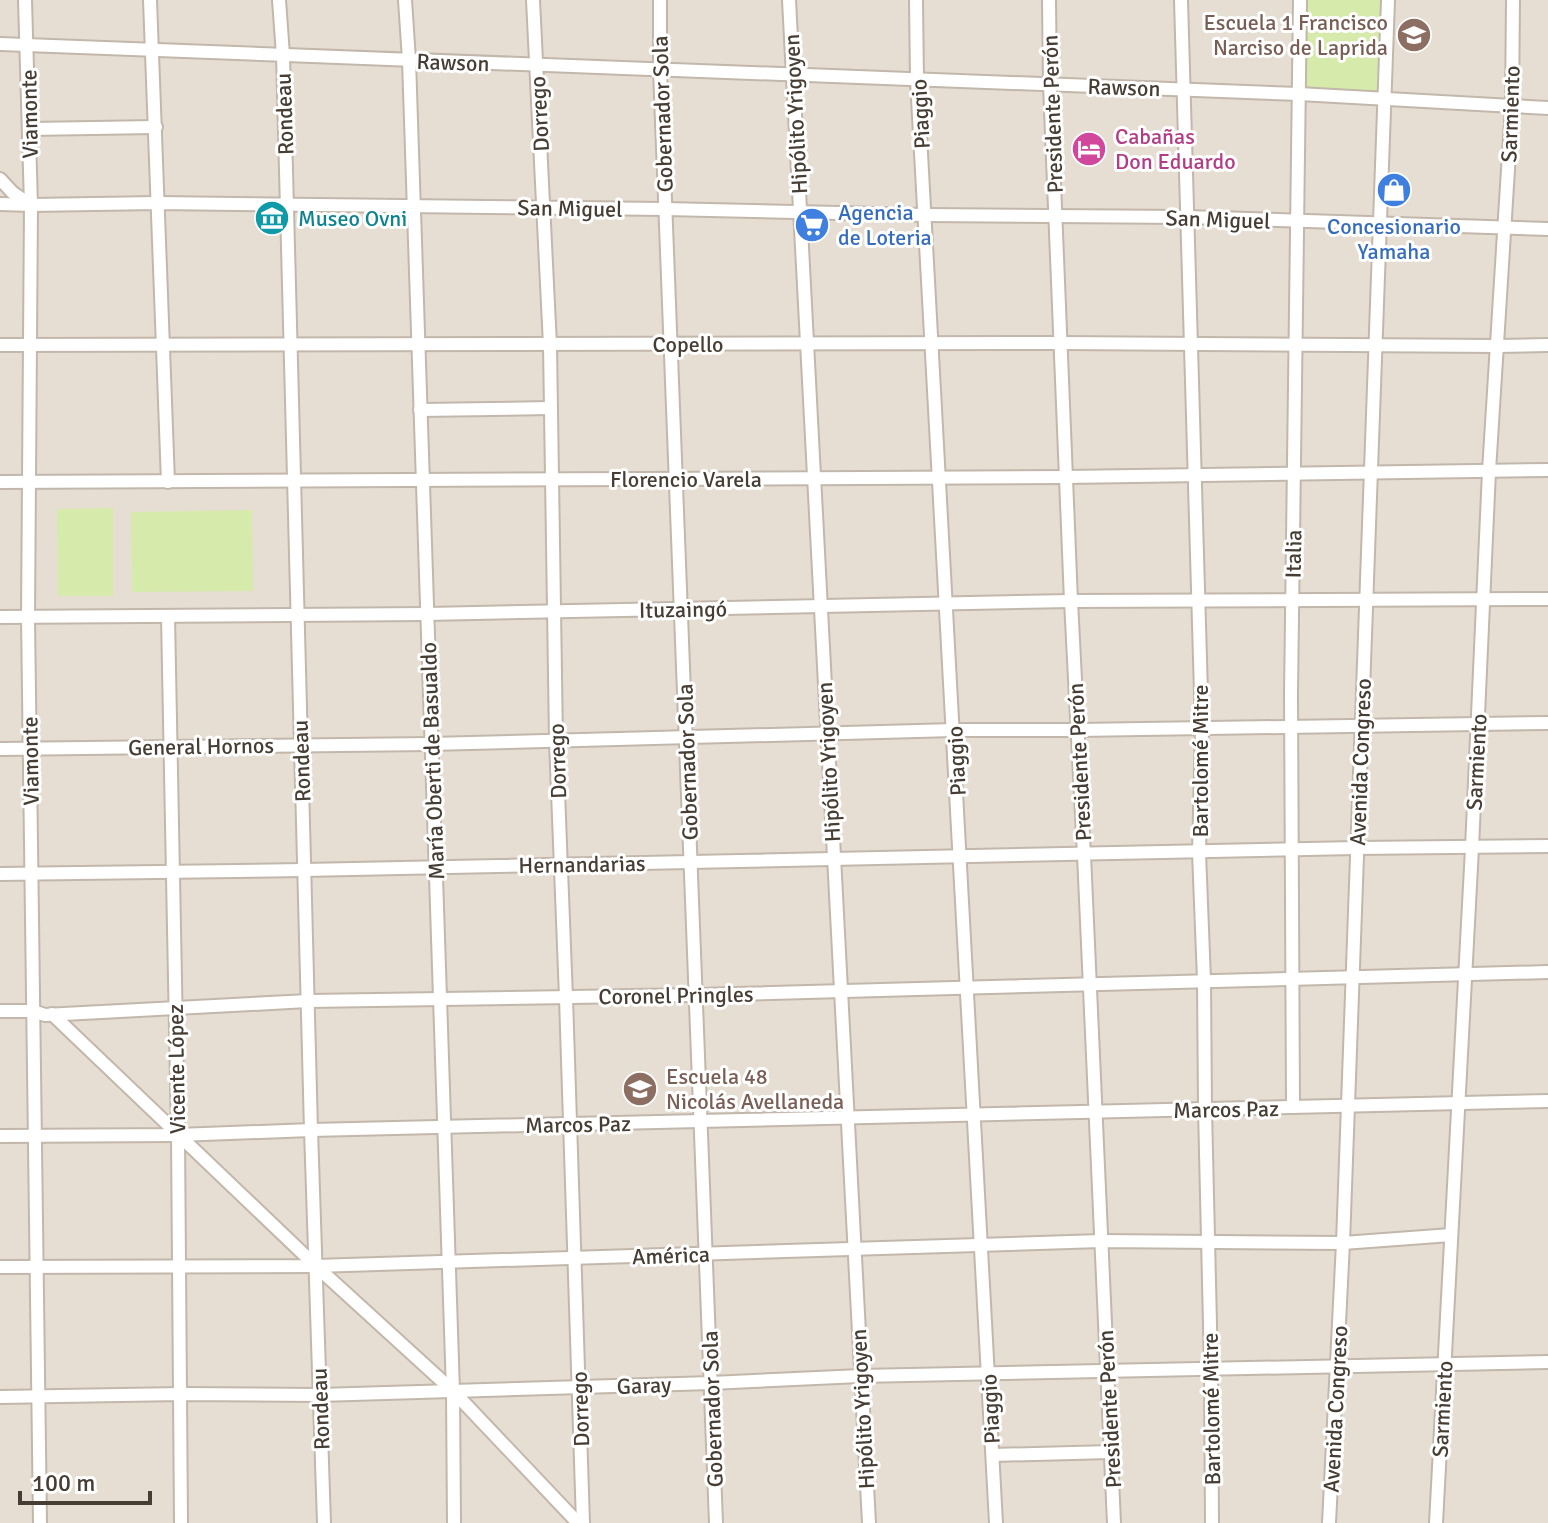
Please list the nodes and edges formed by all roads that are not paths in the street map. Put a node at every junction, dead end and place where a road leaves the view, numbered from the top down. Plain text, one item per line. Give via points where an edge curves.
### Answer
1 (25, 0) edge
2 (150, 0) edge
3 (279, 0) edge
4 (405, 0) edge
5 (533, 0) edge
6 (660, 0) edge
7 (789, 0) edge
8 (916, 0) edge
9 (1049, 0) edge
10 (1181, 0) edge
11 (1300, 0) edge
12 (1388, 0) edge
13 (1513, 0) edge
14 (0, 44) edge
15 (27, 45) junction
16 (153, 50) junction
17 (283, 55) junction
18 (409, 60) junction
19 (536, 65) junction
20 (660, 70) junction
21 (792, 75) junction
22 (917, 80) junction
23 (1050, 85) junction
24 (1183, 90) junction
25 (1299, 94) junction
26 (1385, 99) junction
27 (1512, 106) junction
28 (1548, 108) edge
29 (156, 127) junction
30 (29, 129) junction
31 (0, 179) edge
32 (158, 203) junction
33 (0, 204) edge
34 (287, 204) junction
35 (31, 205) junction
36 (414, 206) junction
37 (543, 207) junction
38 (665, 209) junction
39 (800, 212) junction
40 (925, 215) junction
41 (1055, 216) junction
42 (1187, 217) junction
43 (1297, 221) junction
44 (1380, 224) junction
45 (1504, 228) junction
46 (1548, 229) edge
47 (933, 343) junction
48 (1060, 343) junction
49 (807, 344) junction
50 (1190, 344) junction
51 (0, 345) edge
52 (29, 345) junction
53 (164, 345) junction
54 (290, 345) junction
55 (418, 345) junction
56 (550, 345) junction
57 (670, 345) junction
58 (1296, 345) junction
59 (1376, 345) junction
60 (1548, 345) edge
61 (1497, 346) junction
62 (551, 408) junction
63 (420, 410) junction
64 (1548, 470) edge
65 (1489, 471) junction
66 (1371, 472) junction
67 (1294, 473) junction
68 (1194, 475) junction
69 (940, 477) junction
70 (1066, 477) junction
71 (813, 478) junction
72 (676, 479) junction
73 (552, 480) junction
74 (294, 481) junction
75 (423, 481) junction
76 (0, 482) edge
77 (29, 482) junction
78 (168, 482) junction
79 (1483, 599) junction
80 (1548, 599) edge
81 (1292, 600) junction
82 (1366, 600) junction
83 (1071, 601) junction
84 (1197, 601) junction
85 (947, 604) junction
86 (820, 606) junction
87 (681, 609) junction
88 (554, 611) junction
89 (427, 614) junction
90 (298, 615) junction
91 (168, 616) junction
92 (0, 617) edge
93 (28, 617) junction
94 (1548, 723) edge
95 (1478, 724) junction
96 (1361, 726) junction
97 (1291, 727) junction
98 (1202, 728) junction
99 (954, 730) junction
100 (1078, 730) junction
101 (827, 733) junction
102 (686, 737) junction
103 (556, 740) junction
104 (431, 744) junction
105 (301, 745) junction
106 (170, 747) junction
107 (0, 749) edge
108 (30, 749) junction
109 (1548, 846) edge
110 (1356, 848) junction
111 (1472, 848) junction
112 (1292, 850) junction
113 (1199, 852) junction
114 (1084, 855) junction
115 (961, 857) junction
116 (833, 858) junction
117 (690, 861) junction
118 (560, 864) junction
119 (435, 867) junction
120 (304, 870) junction
121 (173, 872) junction
122 (0, 874) edge
123 (31, 874) junction
124 (1548, 972) edge
125 (1465, 974) junction
126 (1352, 977) junction
127 (1293, 978) junction
128 (1204, 980) junction
129 (1090, 983) junction
130 (968, 987) junction
131 (840, 991) junction
132 (696, 995) junction
133 (566, 998) junction
134 (440, 999) junction
135 (308, 1001) junction
136 (174, 1010) junction
137 (0, 1011) edge
138 (33, 1011) junction
139 (52, 1014) junction
140 (1548, 1101) edge
141 (1458, 1103) junction
142 (1347, 1106) junction
143 (1293, 1107) junction
144 (1205, 1109) junction
145 (1096, 1112) junction
146 (974, 1115) junction
147 (847, 1118) junction
148 (700, 1121) junction
149 (569, 1125) junction
150 (444, 1128) junction
151 (311, 1130) junction
152 (34, 1135) junction
153 (178, 1135) junction
154 (0, 1136) edge
155 (1451, 1235) junction
156 (1101, 1241) junction
157 (1208, 1242) junction
158 (1343, 1243) junction
159 (981, 1245) junction
160 (853, 1249) junction
161 (706, 1254) junction
162 (574, 1258) junction
163 (449, 1262) junction
164 (316, 1266) junction
165 (0, 1267) edge
166 (36, 1267) junction
167 (178, 1267) junction
168 (1548, 1362) edge
169 (1444, 1363) junction
170 (1337, 1365) junction
171 (1211, 1368) junction
172 (1107, 1370) junction
173 (988, 1373) junction
174 (860, 1376) junction
175 (711, 1383) junction
176 (579, 1387) junction
177 (453, 1391) junction
178 (181, 1394) junction
179 (320, 1395) junction
180 (0, 1397) edge
181 (38, 1397) junction
182 (1111, 1452) junction
183 (993, 1455) junction
184 (40, 1523) edge
185 (181, 1523) edge
186 (324, 1523) edge
187 (454, 1523) edge
188 (581, 1523) edge
189 (716, 1523) edge
190 (869, 1523) edge
191 (996, 1523) edge
192 (1114, 1523) edge
193 (1212, 1523) edge
194 (1329, 1523) edge
195 (1436, 1523) edge

1 - 15 street, Viamonte
2 - 16 street
3 - 17 street, Rondeau
4 - 18 street, María Oberti de Basualdo
5 - 19 street, Dorrego
6 - 20 street, Gobernador Sola
7 - 21 street, Hipólito Yrigoyen
8 - 22 street, Piaggio
9 - 23 street, Presidente Perón
10 - 24 street, Bartolomé Mitre
11 - 25 street, Italia
12 - 26 street, Avenida Congreso
13 - 27 street, Sarmiento
14 - 15 street, Rawson
15 - 16 street, Rawson
15 - 30 street, Viamonte
16 - 17 street, Rawson
16 - 29 street
17 - 18 street, Rawson
17 - 34 street, Rondeau
18 - 19 street, Rawson
18 - 36 street, María Oberti de Basualdo
19 - 20 street, Rawson
19 - 37 street, Dorrego
20 - 21 street, Rawson
20 - 38 street, Gobernador Sola
21 - 22 street, Rawson
21 - 39 street, Hipólito Yrigoyen
22 - 23 street, Rawson
22 - 40 street, Piaggio
23 - 24 street, Rawson
23 - 41 street, Presidente Perón
24 - 25 street, Rawson
24 - 42 street, Bartolomé Mitre
25 - 26 street, Rawson
25 - 43 street, Italia
26 - 27 street, Rawson
26 - 44 street, Avenida Congreso
27 - 28 street, Rawson
27 - 45 street, Sarmiento
29 - 30 street
29 - 32 street
30 - 35 street, Viamonte
31 - 35 street
32 - 34 street, San Miguel
32 - 35 street, San Miguel
32 - 53 street
33 - 35 street, San Miguel
34 - 36 street, San Miguel
34 - 54 street, Rondeau
35 - 52 street, Viamonte
36 - 37 street, San Miguel
36 - 55 street, María Oberti de Basualdo
37 - 38 street, San Miguel
37 - 56 street, Dorrego
38 - 39 street, San Miguel
38 - 57 street, Gobernador Sola
39 - 40 street, San Miguel
39 - 49 street, Hipólito Yrigoyen
40 - 41 street, San Miguel
40 - 47 street, Piaggio
41 - 42 street, San Miguel
41 - 48 street, Presidente Perón
42 - 43 street, San Miguel
42 - 50 street, Bartolomé Mitre
43 - 44 street, San Miguel
43 - 58 street, Italia
44 - 45 street, San Miguel
44 - 59 street, Avenida Congreso
45 - 46 street, San Miguel
45 - 61 street, Sarmiento
47 - 48 street, Copello
47 - 49 street, Copello
47 - 69 street, Piaggio
48 - 50 street, Copello
48 - 70 street, Presidente Perón
49 - 57 street, Copello
49 - 71 street, Hipólito Yrigoyen
50 - 58 street, Copello
50 - 68 street, Bartolomé Mitre
51 - 52 street, Copello
52 - 53 street, Copello
52 - 77 street, Viamonte
53 - 54 street, Copello
53 - 78 street
54 - 55 street, Copello
54 - 74 street, Rondeau
55 - 56 street, Copello
55 - 63 street, María Oberti de Basualdo
56 - 57 street, Copello
56 - 62 street, Dorrego
57 - 72 street, Gobernador Sola
58 - 59 street, Copello
58 - 67 street, Italia
59 - 61 street, Copello
59 - 66 street, Avenida Congreso
60 - 61 street, Copello
61 - 65 street, Sarmiento
62 - 63 street
62 - 73 street, Dorrego
63 - 75 street, María Oberti de Basualdo
64 - 65 street, Florencio Varela
65 - 66 street, Florencio Varela
65 - 79 street, Sarmiento
66 - 67 street, Florencio Varela
66 - 82 street, Avenida Congreso
67 - 68 street, Florencio Varela
67 - 81 street, Italia
68 - 70 street, Florencio Varela
68 - 84 street, Bartolomé Mitre
69 - 70 street, Florencio Varela
69 - 71 street, Florencio Varela
69 - 85 street, Piaggio
70 - 83 street, Presidente Perón
71 - 72 street, Florencio Varela
71 - 86 street, Hipólito Yrigoyen
72 - 73 street, Florencio Varela
72 - 87 street, Gobernador Sola
73 - 75 street, Florencio Varela
73 - 88 street, Dorrego
74 - 75 street, Florencio Varela
74 - 78 street, Florencio Varela
74 - 90 street, Rondeau
75 - 89 street, María Oberti de Basualdo
76 - 77 street, Florencio Varela
77 - 78 street, Florencio Varela
77 - 93 street, Viamonte
79 - 80 street, Ituzaingó
79 - 82 street, Ituzaingó
79 - 95 street, Sarmiento
81 - 82 street, Ituzaingó
81 - 84 street, Ituzaingó
81 - 97 street, Italia
82 - 96 street, Avenida Congreso
83 - 84 street, Ituzaingó
83 - 85 street, Ituzaingó
83 - 100 street, Presidente Perón
84 - 98 street, Bartolomé Mitre
85 - 86 street, Ituzaingó
85 - 99 street, Piaggio
86 - 87 street, Ituzaingó
86 - 101 street, Hipólito Yrigoyen
87 - 88 street, Ituzaingó
87 - 102 street, Gobernador Sola
88 - 89 street, Ituzaingó
88 - 103 street, Dorrego
89 - 90 street, Ituzaingó
89 - 104 street, María Oberti de Basualdo
90 - 91 street, Ituzaingó
90 - 105 street, Rondeau
91 - 93 street, Ituzaingó
91 - 106 street, Vicente López
92 - 93 street, Ituzaingó
93 - 108 street, Viamonte
94 - 95 street, General Hornos
95 - 96 street, General Hornos
95 - 111 street, Sarmiento
96 - 97 street, General Hornos
96 - 110 street, Avenida Congreso
97 - 98 street, General Hornos
97 - 112 street, Italia
98 - 100 street, General Hornos
98 - 113 street, Bartolomé Mitre
99 - 100 street, General Hornos
99 - 101 street, General Hornos
99 - 115 street, Piaggio
100 - 114 street, Presidente Perón
101 - 102 street, General Hornos
101 - 116 street, Hipólito Yrigoyen
102 - 103 street, General Hornos
102 - 117 street, Gobernador Sola
103 - 104 street, General Hornos
103 - 118 street, Dorrego
104 - 105 street, General Hornos
104 - 119 street, María Oberti de Basualdo
105 - 106 street, General Hornos
105 - 120 street, Rondeau
106 - 108 street, General Hornos
106 - 121 street, Vicente López
107 - 108 street, General Hornos
108 - 123 street, Viamonte
109 - 111 street, Hernandarias
110 - 111 street, Hernandarias
110 - 112 street, Hernandarias
110 - 126 street, Avenida Congreso
111 - 125 street, Sarmiento
112 - 113 street, Hernandarias
112 - 127 street, Italia
113 - 114 street, Hernandarias
113 - 128 street, Bartolomé Mitre
114 - 115 street, Hernandarias
114 - 129 street, Presidente Perón
115 - 116 street, Hernandarias
115 - 130 street, Piaggio
116 - 117 street, Hernandarias
116 - 131 street, Hipólito Yrigoyen
117 - 118 street, Hernandarias
117 - 132 street, Gobernador Sola
118 - 119 street, Hernandarias
118 - 133 street, Dorrego
119 - 120 street, Hernandarias
119 - 134 street, María Oberti de Basualdo
120 - 121 street, Hernandarias
120 - 135 street, Rondeau
121 - 123 street, Hernandarias
121 - 136 street, Vicente López
122 - 123 street, Hernandarias
123 - 138 street, Viamonte
124 - 125 street, Coronel Pringles
125 - 126 street, Coronel Pringles
125 - 141 street, Sarmiento
126 - 127 street, Coronel Pringles
126 - 142 street, Avenida Congreso
127 - 128 street, Coronel Pringles
127 - 143 street, Italia
128 - 129 street, Coronel Pringles
128 - 144 street, Bartolomé Mitre
129 - 130 street, Coronel Pringles
129 - 145 street, Presidente Perón
130 - 131 street, Coronel Pringles
130 - 146 street, Piaggio
131 - 132 street, Coronel Pringles
131 - 147 street, Hipólito Yrigoyen
132 - 133 street, Coronel Pringles
132 - 148 street, Gobernador Sola
133 - 134 street, Coronel Pringles
133 - 149 street, Dorrego
134 - 135 street, Coronel Pringles
134 - 150 street, María Oberti de Basualdo
135 - 136 street, Coronel Pringles
135 - 151 street, Rondeau
136 - 139 street, Coronel Pringles
136 - 153 street, Vicente López
137 - 138 street, Coronel Pringles
138 - 139 street, Coronel Pringles
138 - 152 street, Viamonte
139 - 153 street
140 - 141 street, Marcos Paz
141 - 142 street, Marcos Paz
141 - 155 street, Sarmiento
142 - 143 street, Marcos Paz
142 - 158 street, Avenida Congreso
143 - 144 street, Marcos Paz
144 - 145 street, Marcos Paz
144 - 157 street, Bartolomé Mitre
145 - 146 street, Marcos Paz
145 - 156 street, Presidente Perón
146 - 147 street, Marcos Paz
146 - 159 street, Piaggio
147 - 148 street, Marcos Paz
147 - 160 street, Hipólito Yrigoyen
148 - 149 street, Marcos Paz
148 - 161 street, Gobernador Sola
149 - 150 street, Marcos Paz
149 - 162 street, Dorrego
150 - 151 street, Marcos Paz
150 - 163 street, María Oberti de Basualdo
151 - 153 street, Marcos Paz
151 - 164 street, Rondeau
152 - 153 street, Marcos Paz
152 - 154 street, Marcos Paz
152 - 166 street, Viamonte
153 - 164 street
153 - 167 street, Vicente López
155 - 158 street, América
155 - 169 street, Sarmiento
156 - 157 street, América
156 - 159 street, América
156 - 172 street, Presidente Perón
157 - 158 street, América
157 - 171 street, Bartolomé Mitre
158 - 170 street, Avenida Congreso
159 - 160 street, América
159 - 173 street, Piaggio
160 - 161 street, América
160 - 174 street, Hipólito Yrigoyen
161 - 162 street, América
161 - 175 street, Gobernador Sola
162 - 163 street, América
162 - 176 street, Dorrego
163 - 164 street, América
163 - 177 street, María Oberti de Basualdo
164 - 167 street, América
164 - 177 street
164 - 179 street, Rondeau
165 - 166 street, América
166 - 167 street, América
166 - 181 street, Viamonte
167 - 178 street, Vicente López
168 - 169 street, Garay
169 - 170 street, Garay
169 - 195 street, Sarmiento
170 - 171 street, Garay
170 - 194 street, Avenida Congreso
171 - 172 street, Garay
171 - 193 street, Bartolomé Mitre
172 - 173 street, Garay
172 - 182 street, Presidente Perón
173 - 174 street, Garay
173 - 183 street, Piaggio
174 - 175 street, Garay
174 - 190 street, Hipólito Yrigoyen
175 - 176 street, Garay
175 - 189 street, Gobernador Sola
176 - 177 street, Garay
176 - 188 street, Dorrego
177 - 179 street, Garay
177 - 187 street, María Oberti de Basualdo
177 - 188 street
178 - 179 street, Garay
178 - 181 street, Garay
178 - 185 street, Vicente López
179 - 186 street, Rondeau
180 - 181 street, Garay
181 - 184 street, Viamonte
182 - 183 street
182 - 192 street, Presidente Perón
183 - 191 street, Piaggio

